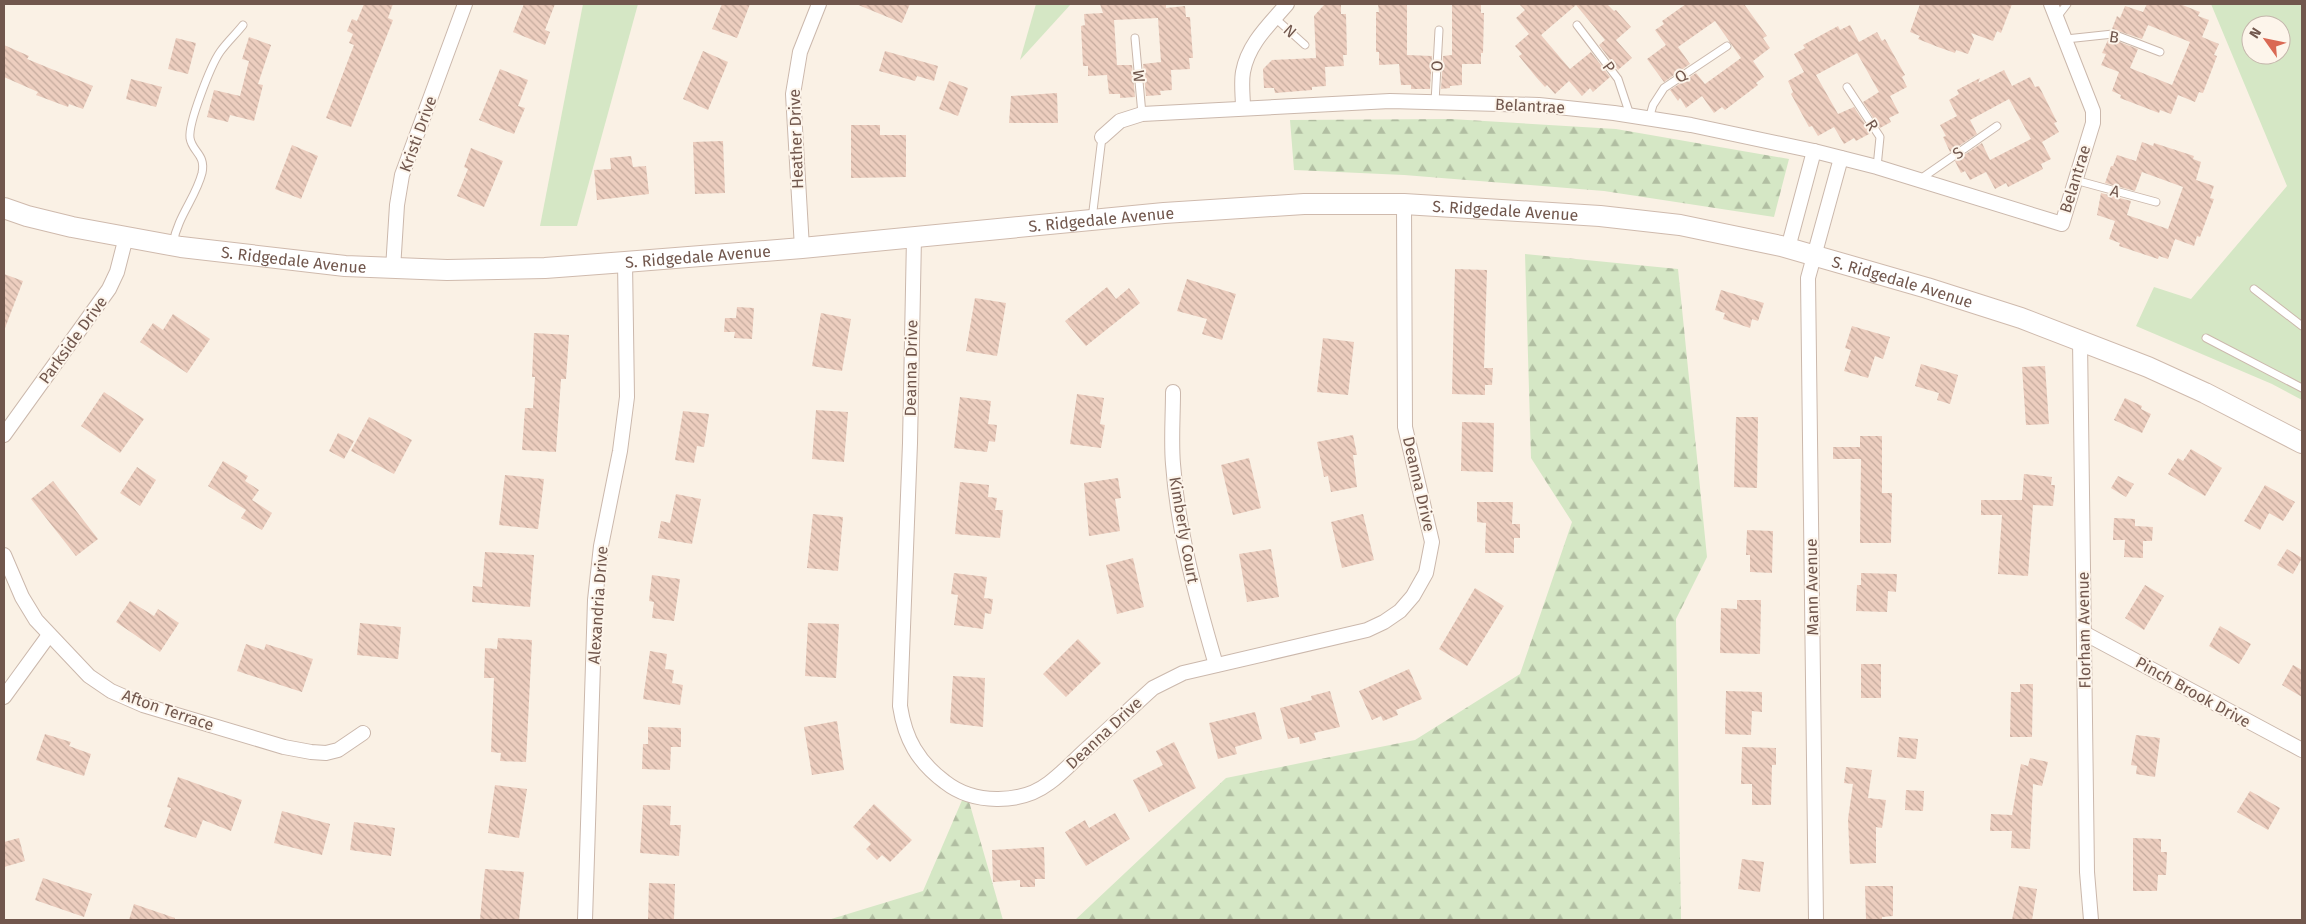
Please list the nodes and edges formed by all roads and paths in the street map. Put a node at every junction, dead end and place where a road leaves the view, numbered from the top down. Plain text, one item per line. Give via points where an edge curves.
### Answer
1 (465, 4) edge
2 (819, 4) edge
3 (1287, 4) edge
4 (2051, 4) edge
5 (2067, 4) edge
6 (1275, 18) junction
7 (2056, 18) junction
8 (243, 25) dead end
9 (1577, 25) dead end
10 (1439, 30) dead end
11 (1135, 38) dead end
12 (2066, 39) junction
13 (1305, 45) dead end
14 (1726, 46) dead end
15 (2160, 52) dead end
16 (1847, 88) dead end
17 (1435, 102) junction
18 (1243, 108) junction
19 (1142, 114) junction
20 (1630, 116) junction
21 (1649, 119) junction
22 (1997, 126) dead end
23 (1102, 137) joint
24 (1814, 152) junction
25 (1841, 158) junction
26 (1877, 167) junction
27 (1919, 180) junction
28 (2075, 180) junction
29 (2156, 202) dead end
30 (1404, 204) junction
31 (4, 208) edge
32 (1092, 220) junction
33 (126, 237) junction
34 (914, 237) junction
35 (173, 245) junction
36 (802, 248) junction
37 (1788, 248) junction
38 (1816, 255) junction
39 (625, 262) junction
40 (393, 269) junction
41 (2254, 289) dead end
42 (2302, 326) edge
43 (2206, 338) dead end
44 (2080, 340) junction
45 (2302, 388) edge
46 (1173, 392) dead end
47 (4, 435) edge
48 (2301, 440) edge
49 (4, 555) edge
50 (2084, 633) junction
51 (50, 635) junction
52 (1216, 665) junction
53 (4, 697) edge
54 (363, 733) dead end
55 (2302, 750) edge
56 (585, 920) edge
57 (1816, 920) edge
58 (2091, 920) edge

1 - 40 street, Kristi Drive via 402,176
2 - 36 street, Heather Drive via 800,52 793,94
3 - 6 street
4 - 7 street, Belantrae
5 - 7 lane
6 - 13 lane, N
6 - 18 street via 1247,55 1242,74
7 - 12 street, Belantrae
8 - 35 lane via 220,52 211,69 190,126 190,139 203,162 201,175 176,227
9 - 20 lane, P via 1618,80
10 - 17 lane, O
11 - 19 lane, M
12 - 15 lane, B via 2113,34
12 - 28 street, Belantrae via 2094,111
14 - 21 lane, Q via 1664,88 1652,105
16 - 26 lane, R via 1880,137
17 - 18 street, Belantrae
17 - 20 street, Belantrae via 1539,105
18 - 19 street, Belantrae
19 - 23 street, Belantrae via 1120,122
20 - 21 street, Belantrae
21 - 24 street, Belantrae
22 - 27 lane, S
23 - 32 lane
24 - 25 street, Belantrae
24 - 37 street
25 - 26 street, Belantrae
25 - 38 street
26 - 27 street, Belantrae
27 - 28 street, Belantrae via 2062,224
28 - 29 lane, A
30 - 32 main road, S. Ridgedale Avenue via 1304,204
30 - 37 main road, S. Ridgedale Avenue via 1571,214 1680,225
30 - 52 street, Deanna Drive via 1405,427 1431,535 1426,573 1400,611 1367,630
31 - 33 main road, S. Ridgedale Avenue via 63,225
32 - 34 main road, S. Ridgedale Avenue
33 - 35 main road, S. Ridgedale Avenue
33 - 47 street, Parkside Drive via 109,289
34 - 36 main road, S. Ridgedale Avenue
34 - 52 street, Deanna Drive via 900,706 903,725 920,760 948,785 970,795 989,799 1023,796 1049,783 1153,688 1183,673
35 - 40 main road, S. Ridgedale Avenue via 269,259
36 - 39 main road, S. Ridgedale Avenue
37 - 38 main road, S. Ridgedale Avenue
38 - 44 main road, S. Ridgedale Avenue via 2021,318
38 - 57 street, Mann Avenue via 1808,278
39 - 40 main road, S. Ridgedale Avenue via 545,268
39 - 56 street, Alexandria Drive via 628,398 595,600
41 - 42 lane
43 - 45 lane
44 - 48 main road, S. Ridgedale Avenue via 2179,382
44 - 50 street, Florham Avenue
46 - 52 street, Kimberly Court via 1172,464 1179,512 1191,577
49 - 51 street, Afton Terrace via 22,596 36,620
50 - 55 street, Pinch Brook Drive
50 - 58 street, Florham Avenue via 2087,872
51 - 53 street
51 - 54 street, Afton Terrace via 89,676 111,691 143,705 311,752 338,750

